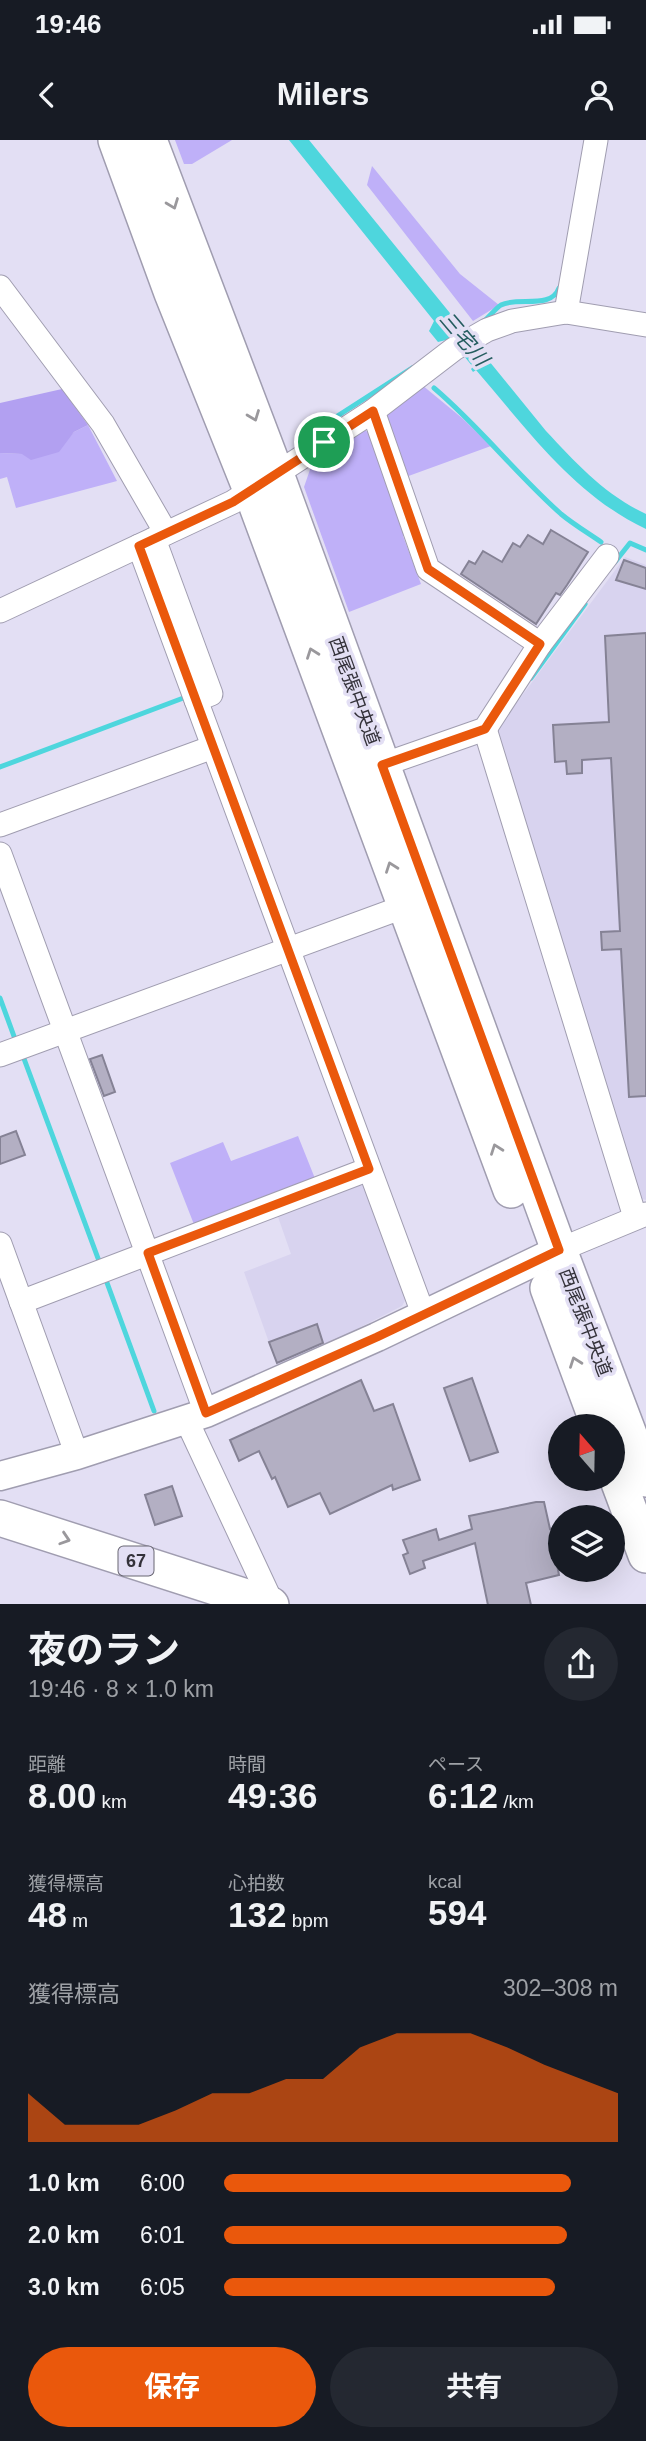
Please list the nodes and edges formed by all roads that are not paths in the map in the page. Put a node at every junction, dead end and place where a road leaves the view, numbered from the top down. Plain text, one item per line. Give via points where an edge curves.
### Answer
1 (116, 140) edge
2 (149, 140) edge
3 (596, 140) edge
4 (0, 287) edge
5 (566, 312) junction
6 (646, 326) edge
7 (373, 411) junction
8 (264, 482) junction
9 (153, 539) junction
10 (607, 556) dead end
11 (0, 611) edge
12 (540, 644) junction
13 (485, 729) junction
14 (213, 747) junction
15 (382, 765) junction
16 (0, 825) edge
17 (0, 854) edge
18 (406, 906) junction
19 (288, 949) junction
20 (65, 1031) junction
21 (0, 1055) edge
22 (369, 1169) junction
23 (640, 1215) edge
24 (0, 1244) edge
25 (148, 1253) junction
26 (548, 1255) junction
27 (21, 1302) junction
28 (424, 1315) junction
29 (594, 1414) edge
30 (196, 1417) junction
31 (77, 1455) junction
32 (0, 1476) edge
33 (646, 1479) edge
34 (622, 1491) edge
35 (0, 1518) edge
36 (646, 1555) edge
37 (269, 1604) edge
38 (272, 1604) edge

1 - 8 main road, 西尾張中央道 via 173,293
2 -> 8 main road, 西尾張中央道
3 - 5 street
4 - 9 street via 103,424
5 - 6 street
5 - 7 street via 512,321 476,336
7 - 8 street
7 - 12 street via 428,569
8 - 9 street via 233,502
8 - 15 main road, 西尾張中央道
18 -> 8 main road, 西尾張中央道
9 - 11 street
9 - 14 street
10 - 12 street
12 - 13 street
13 - 15 street
13 - 23 street
14 - 16 street
14 - 19 street
15 - 26 main road, 西尾張中央道
17 - 20 street
18 - 19 street
26 -> 18 main road, 西尾張中央道
19 - 20 street
19 - 22 street
20 - 21 street
20 - 25 street
22 - 25 street
22 - 28 street
23 - 26 street
24 - 27 street
25 - 27 street
25 - 30 street
26 - 28 street
29 -> 26 main road, 西尾張中央道
26 - 33 main road, 西尾張中央道
27 - 31 street
28 - 30 street
30 - 31 street
30 - 38 street
31 - 32 street
34 - 36 main road
35 -> 37 main road, 67

